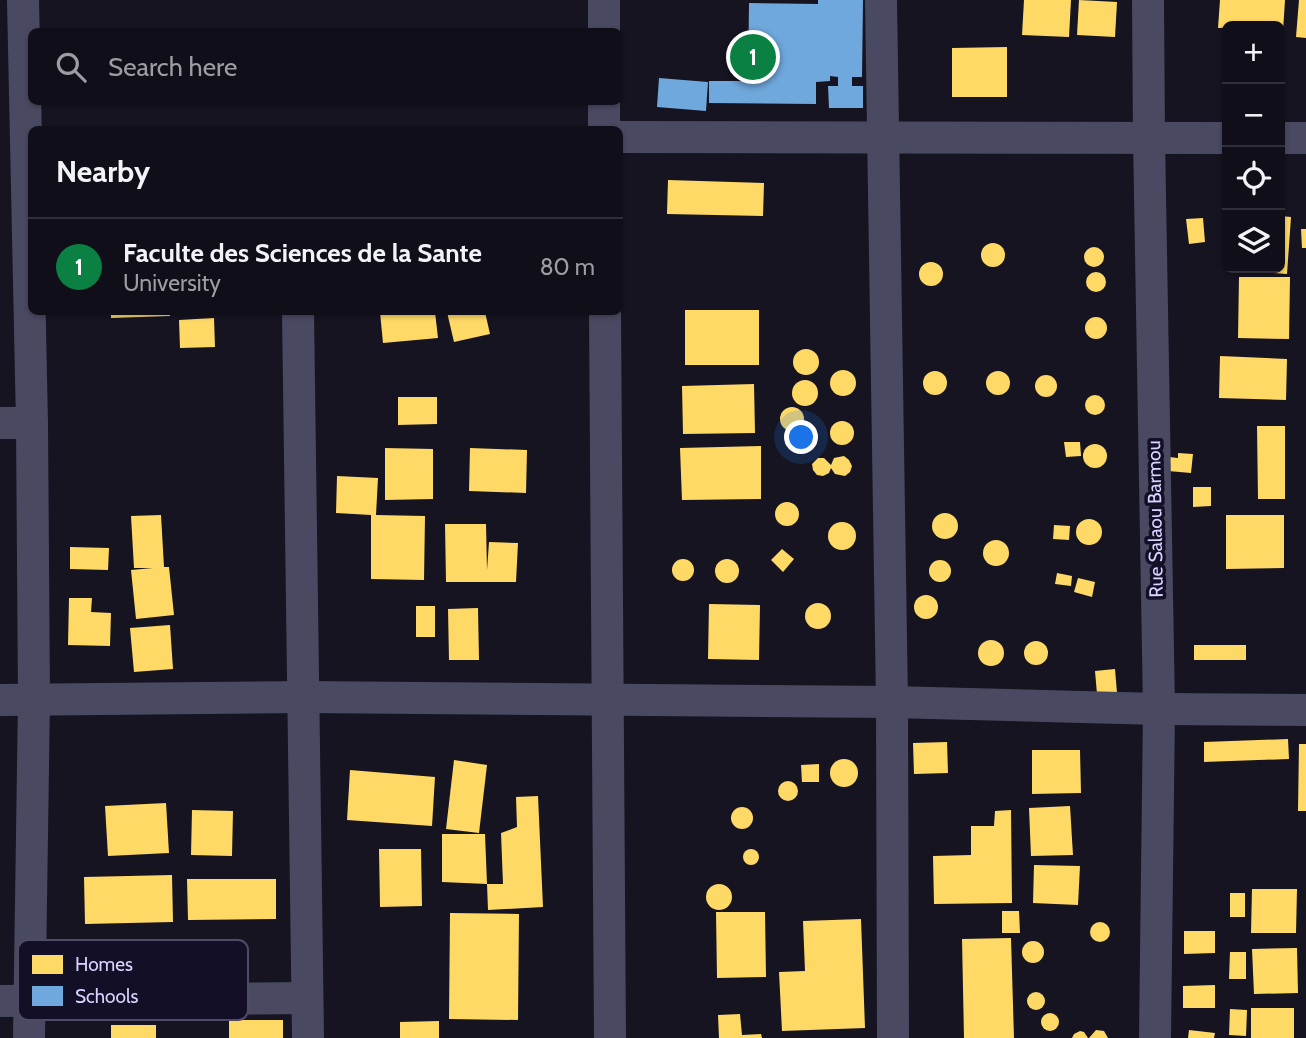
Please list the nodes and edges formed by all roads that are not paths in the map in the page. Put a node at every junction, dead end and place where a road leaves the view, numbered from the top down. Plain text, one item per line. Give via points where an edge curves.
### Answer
1 (23, 0) edge
2 (604, 0) edge
3 (881, 0) edge
4 (1148, 0) edge
5 (604, 28) edge
6 (604, 105) edge
7 (604, 126) edge
8 (623, 137) edge
9 (1149, 138) junction
10 (1222, 138) edge
11 (1285, 138) edge
12 (1306, 138) edge
13 (884, 139) junction
14 (19, 147) edge
15 (298, 315) edge
16 (605, 315) edge
17 (0, 423) edge
18 (32, 423) junction
19 (303, 697) junction
20 (34, 699) junction
21 (607, 699) junction
22 (0, 700) edge
23 (892, 702) junction
24 (1159, 709) junction
25 (1306, 710) edge
26 (18, 940) edge
27 (18, 941) edge
28 (307, 998) junction
29 (248, 999) edge
30 (14, 1001) edge
31 (22, 1020) edge
32 (29, 1038) edge
33 (308, 1038) edge
34 (610, 1038) edge
35 (893, 1038) edge
36 (1155, 1038) edge

1 - 14 street
2 - 5 street
3 - 13 street
4 - 9 street, Rue Salaou Barmou
6 - 7 street
8 - 13 street
9 - 10 street
9 - 13 street
9 - 24 street, Rue Salaou Barmou
11 - 12 street
13 - 23 street
14 - 18 street
15 - 19 street
16 - 21 street
17 - 18 street
18 - 20 street
19 - 20 street
19 - 21 street
19 - 28 street
20 - 22 street
20 - 26 street
21 - 23 street
21 - 34 street
23 - 24 street
23 - 35 street
24 - 25 street
24 - 36 street, Rue Salaou Barmou
27 - 30 street
28 - 29 street
28 - 33 street
31 - 32 street

